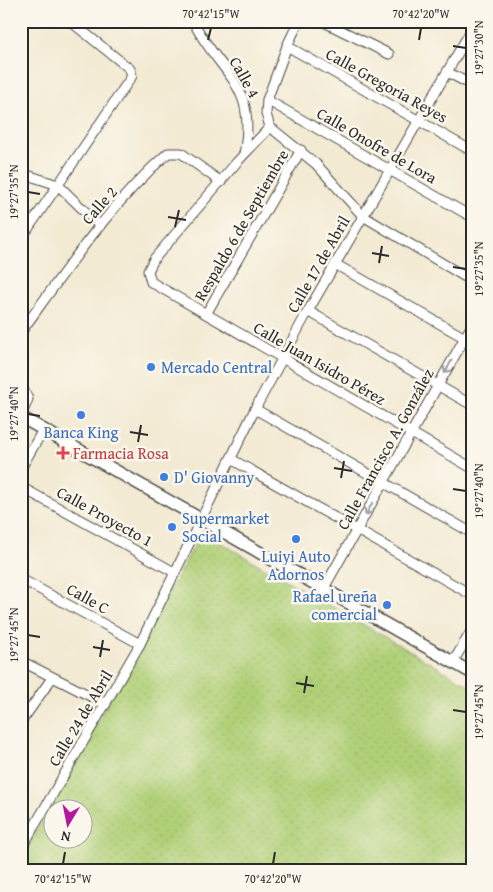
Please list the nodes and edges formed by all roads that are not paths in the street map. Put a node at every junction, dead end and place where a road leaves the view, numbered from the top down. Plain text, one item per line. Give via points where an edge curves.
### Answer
1 (70, 21) edge
2 (299, 21) edge
3 (322, 21) edge
4 (192, 22) edge
5 (472, 29) edge
6 (287, 46) junction
7 (389, 54) dead end
8 (447, 72) junction
9 (472, 85) edge
10 (268, 100) junction
11 (419, 121) junction
12 (270, 127) junction
13 (301, 150) junction
14 (472, 150) edge
15 (244, 154) junction
16 (390, 170) junction
17 (21, 173) edge
18 (221, 182) junction
19 (58, 185) junction
20 (363, 216) junction
21 (472, 217) edge
22 (100, 226) junction
23 (21, 239) edge
24 (335, 264) junction
25 (472, 281) edge
26 (308, 311) junction
27 (206, 314) junction
28 (472, 324) edge
29 (21, 332) edge
30 (468, 339) edge
31 (282, 359) junction
32 (21, 385) edge
33 (437, 386) junction
34 (472, 405) edge
35 (255, 409) junction
36 (21, 417) edge
37 (43, 430) junction
38 (411, 433) junction
39 (231, 459) junction
40 (21, 468) edge
41 (472, 468) edge
42 (384, 481) junction
43 (21, 487) edge
44 (200, 519) junction
45 (356, 531) junction
46 (472, 533) edge
47 (174, 572) junction
48 (21, 579) edge
49 (324, 588) junction
50 (472, 595) edge
51 (472, 630) edge
52 (140, 644) junction
53 (21, 661) edge
54 (454, 662) junction
55 (472, 672) edge
56 (52, 678) junction
57 (106, 704) junction
58 (21, 722) edge
59 (21, 849) edge

1 - 19 street via 130,69 132,76
2 - 6 street
3 - 7 street
4 - 15 street, Calle 4 via 242,95 248,121
5 - 8 street, Calle 17 de Abril
6 - 10 street
6 - 11 street, Calle Gregoria Reyes
8 - 9 street
8 - 11 street, Calle 17 de Abril
10 - 12 street via 266,114
10 - 16 street, Calle Onofre de Lora
11 - 14 street, Calle Gregoria Reyes
11 - 16 street, Calle 17 de Abril
12 - 13 street
12 - 15 street
13 - 20 street
13 - 27 street, Respaldo 6 de Septiembre
15 - 18 street
16 - 20 street, Calle 17 de Abril
16 - 21 street, Calle Onofre de Lora
17 - 19 street
18 - 22 street, Calle 2 via 181,153 168,152
18 - 27 street, Calle Juan Isidro Pérez via 152,262 149,276 154,285
19 - 22 street
19 - 23 street
20 - 24 street, Calle 17 de Abril
20 - 25 street
22 - 29 street, Calle 2
24 - 26 street, Calle 17 de Abril
24 - 30 street
26 - 31 street, Calle 17 de Abril
26 - 33 street
27 - 31 street, Calle Juan Isidro Pérez
28 - 30 street, Calle Francisco A. González
30 -> 33 street, Calle Francisco A. González
31 - 35 street, Calle 17 de Abril
31 - 38 street, Calle Juan Isidro Pérez
32 - 36 street via 28,399
33 - 34 street
33 - 38 street, Calle Francisco A. González
35 - 39 street, Calle 17 de Abril
35 - 42 street
36 - 37 street
37 - 40 street
37 - 44 street
38 - 41 street, Calle Juan Isidro Pérez
38 - 42 street, Calle Francisco A. González
39 - 44 street, Calle 17 de Abril
39 - 45 street
42 -> 45 street, Calle Francisco A. González
42 - 46 street
43 - 47 street, Calle Proyecto 1
44 - 47 street, Calle 24 de Abril
44 - 49 street
45 - 49 street, Calle Francisco A. González
45 - 50 street
47 - 52 street, Calle 24 de Abril
48 - 52 street, Calle C
49 - 54 street
51 - 54 street
52 - 57 street, Calle 24 de Abril
53 - 56 street
54 - 55 street
56 - 57 street
56 - 58 street
57 - 59 street, Calle 24 de Abril

